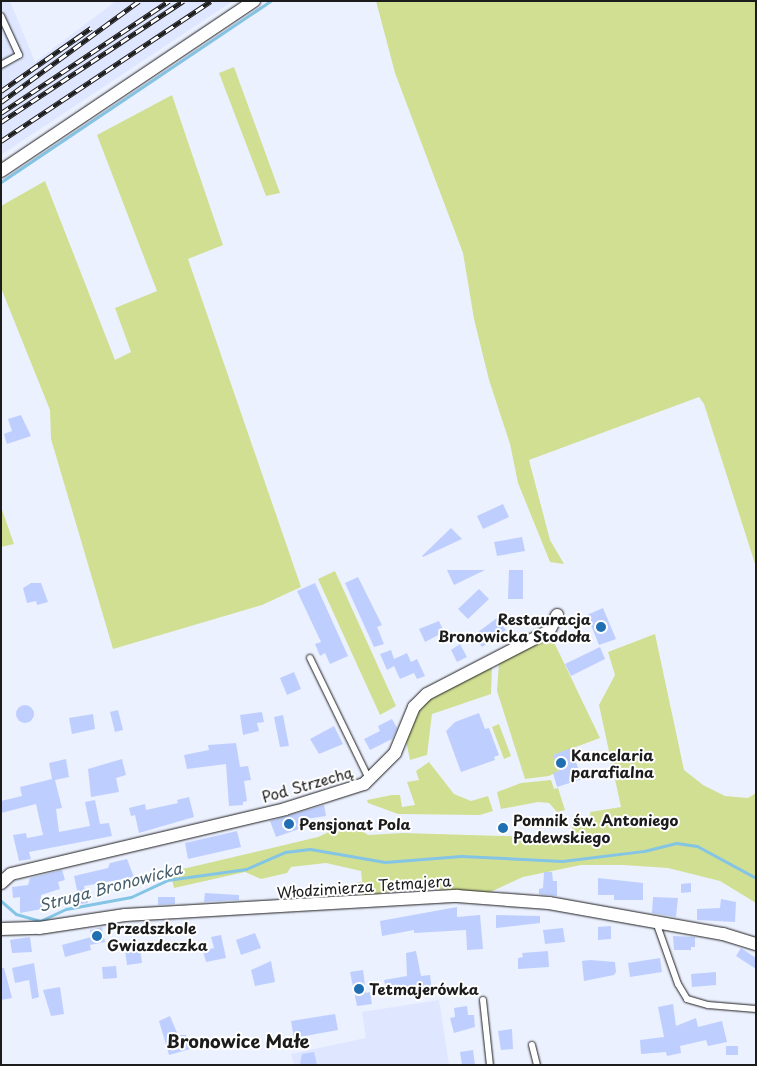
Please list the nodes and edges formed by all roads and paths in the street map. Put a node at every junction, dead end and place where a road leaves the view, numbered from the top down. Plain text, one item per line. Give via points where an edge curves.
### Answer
1 (254, 1) edge
2 (1, 16) edge
3 (1, 65) edge
4 (1, 171) edge
5 (557, 615) dead end
6 (310, 658) dead end
7 (369, 779) junction
8 (1, 883) edge
9 (656, 922) junction
10 (1, 929) edge
11 (756, 944) edge
12 (483, 1000) dead end
13 (756, 1010) edge
14 (532, 1045) dead end
15 (490, 1065) edge
16 (537, 1065) edge

1 - 4 street
2 - 3 lane via 19,55
5 - 7 street, Pod Strzechą via 549,631 427,694 414,707 395,753
6 - 7 lane
7 - 8 street, Pod Strzechą via 364,784 285,808 11,874
9 - 10 street, Włodzimierza Tetmajera via 549,903 457,896 125,915 39,928
9 - 11 street, Włodzimierza Tetmajera via 723,934
9 - 13 lane via 678,984 687,999 708,1005
12 - 15 lane
14 - 16 lane

